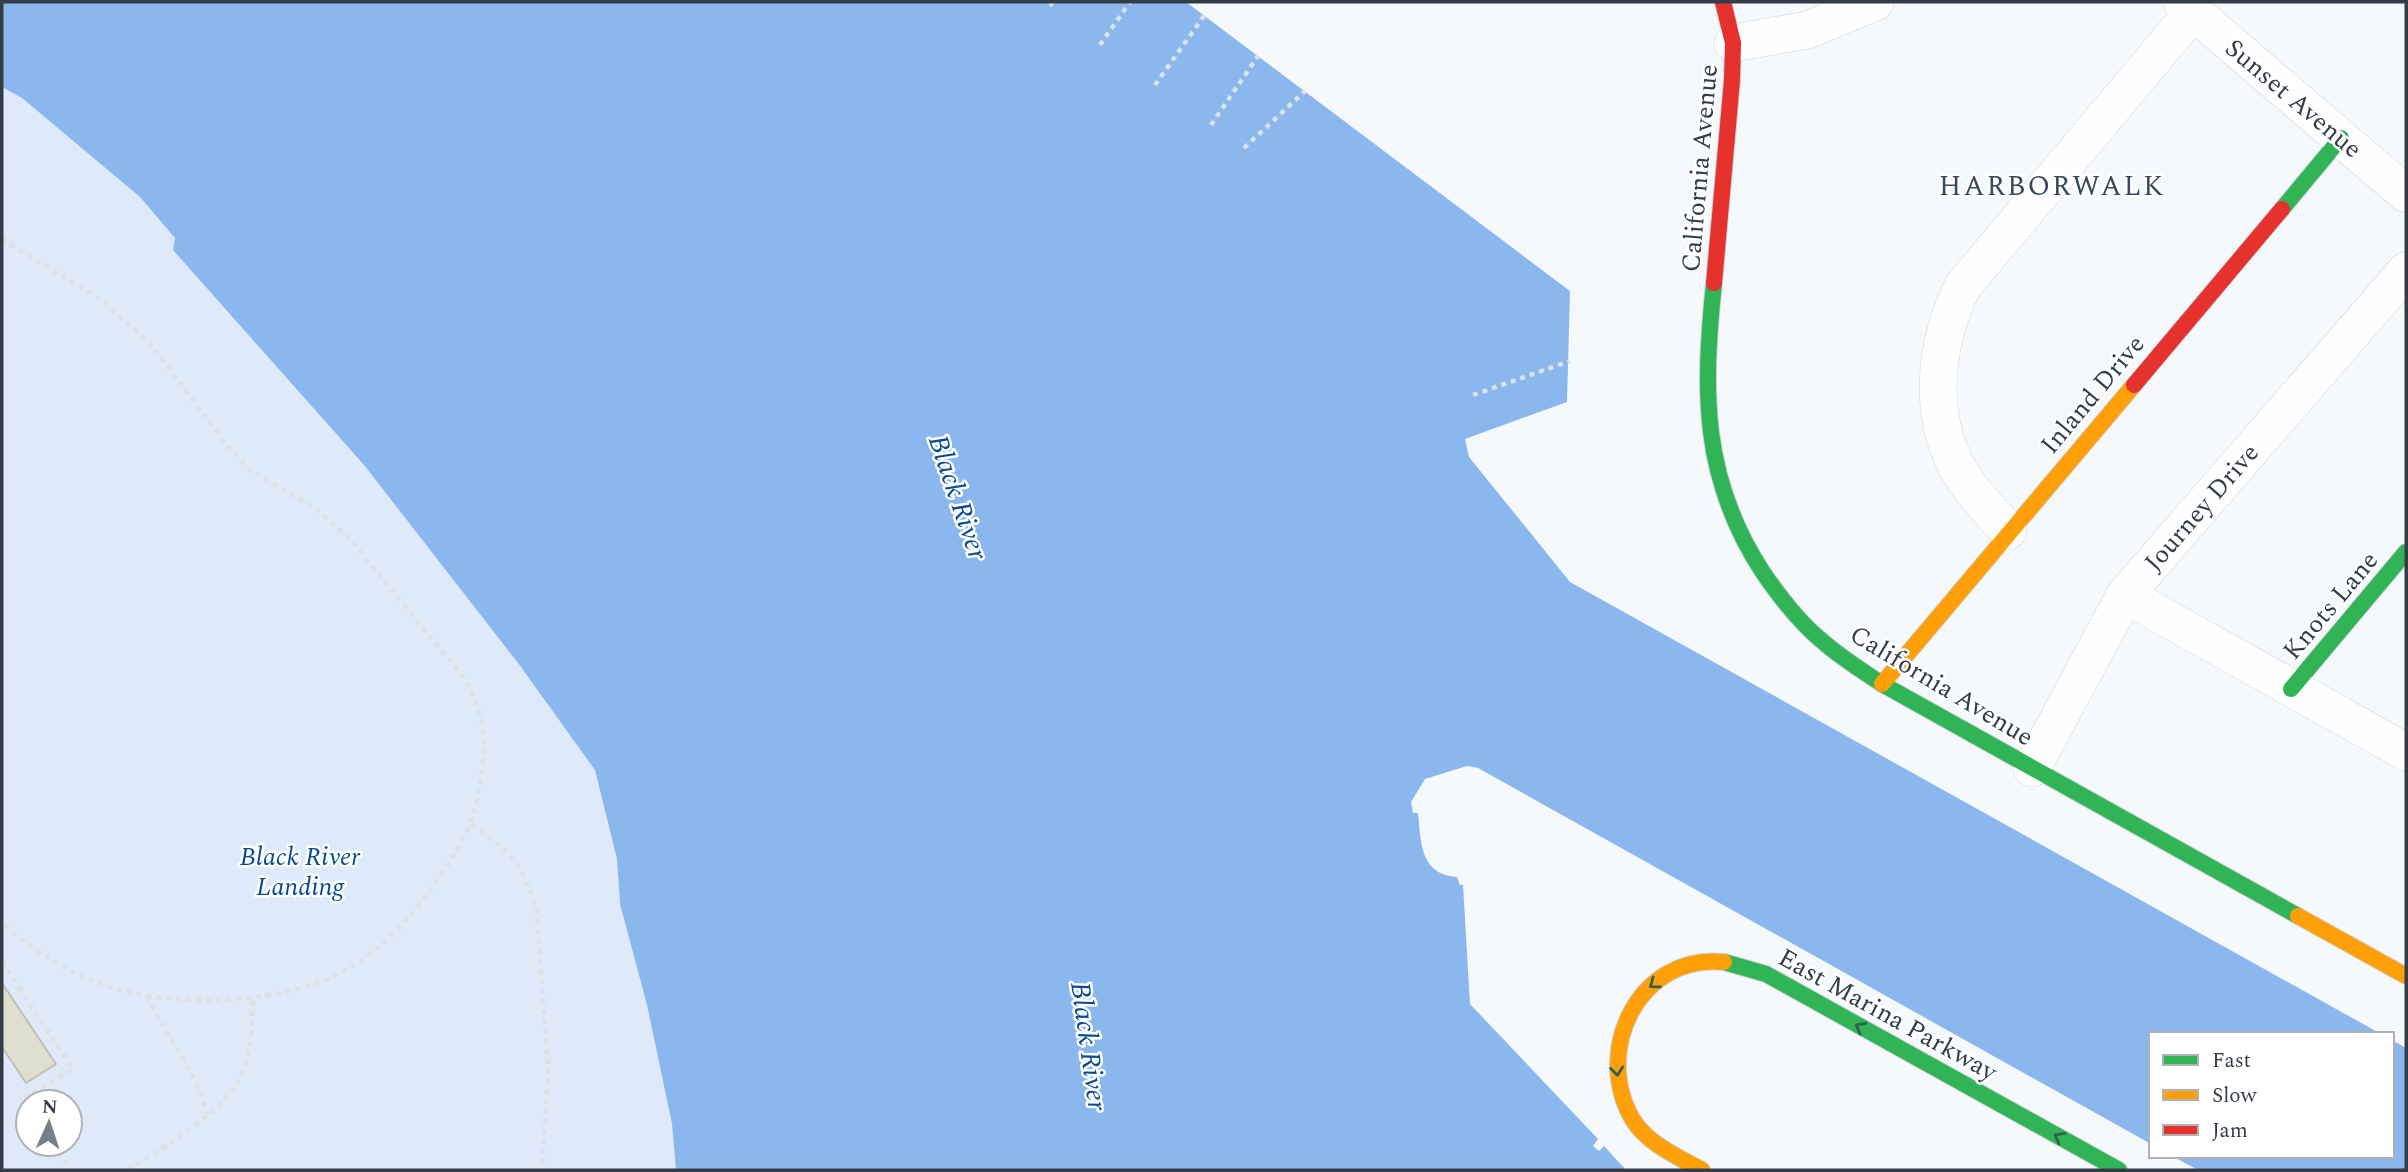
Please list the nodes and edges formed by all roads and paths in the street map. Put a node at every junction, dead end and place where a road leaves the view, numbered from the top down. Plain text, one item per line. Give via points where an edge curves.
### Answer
1 (1130, 2) edge
2 (1723, 2) edge
3 (1875, 2) edge
4 (2188, 7) edge
5 (1205, 16) dead end
6 (1732, 43) junction
7 (1100, 45) dead end
8 (1258, 56) dead end
9 (1155, 85) dead end
10 (1305, 91) dead end
11 (1211, 125) dead end
12 (2341, 138) junction
13 (1244, 148) dead end
14 (2406, 194) edge
15 (2, 239) edge
16 (2406, 271) edge
17 (1570, 361) dead end
18 (1473, 395) dead end
19 (2008, 531) junction
20 (2406, 552) edge
21 (2125, 594) junction
22 (1882, 684) junction
23 (2291, 689) junction
24 (2406, 752) edge
25 (2032, 768) junction
26 (471, 825) junction
27 (3, 926) edge
28 (2, 962) edge
29 (2406, 976) edge
30 (146, 995) junction
31 (253, 997) junction
32 (41, 1088) edge
33 (207, 1114) junction
34 (128, 1170) edge
35 (542, 1170) edge
36 (1702, 1170) edge
37 (2119, 1170) edge

1 - 7 path
2 - 6 street, California Avenue
3 - 6 street via 1808,30
4 - 12 street, Sunset Avenue
4 - 19 street via 1963,286 1947,324 1938,400 1946,439 1969,485
5 - 9 path
6 - 22 street, California Avenue via 1731,108 1709,334 1708,404 1715,467 1736,524 1779,592 1813,633
8 - 11 path
10 - 13 path
12 - 14 street, Sunset Avenue
12 - 19 street, Inland Drive
15 - 26 path via 98,298 150,343 229,448 251,471 315,508 348,537 461,674 475,696 483,725 480,789
16 - 21 street, Journey Drive
17 - 18 path
19 - 22 street, Inland Drive
20 - 23 street, Knots Lane
21 - 23 street
21 - 25 street, Journey Drive
22 - 25 street, California Avenue
23 - 24 street
25 - 29 street, California Avenue
26 - 31 path via 420,906 366,956 330,977
26 - 35 path via 513,857 537,914 548,1070
27 - 30 path via 87,979
28 - 32 path via 73,1069
30 - 31 path
30 - 33 path via 194,1074
31 - 33 path via 251,1041 240,1078
33 - 34 path
37 -> 36 street, East Marina Parkway via 1778,981 1739,963 1704,961 1675,969 1648,986 1619,1032 1615,1062 1619,1093 1634,1121 1653,1142

